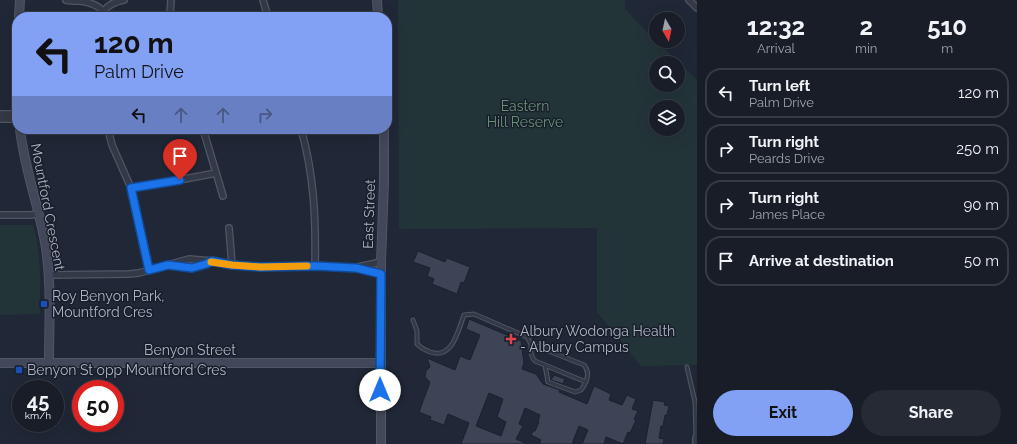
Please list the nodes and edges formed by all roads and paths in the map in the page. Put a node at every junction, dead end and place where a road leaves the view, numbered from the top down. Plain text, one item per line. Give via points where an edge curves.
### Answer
1 (20, 0) edge
2 (66, 0) edge
3 (124, 0) edge
4 (171, 0) edge
5 (263, 0) edge
6 (377, 0) edge
7 (689, 0) edge
8 (697, 8) edge
9 (19, 12) edge
10 (103, 12) edge
11 (105, 12) edge
12 (170, 12) edge
13 (267, 12) edge
14 (378, 12) edge
15 (0, 114) edge
16 (12, 114) edge
17 (12, 118) edge
18 (0, 119) edge
19 (21, 134) edge
20 (109, 134) edge
21 (204, 134) edge
22 (302, 134) edge
23 (384, 134) edge
24 (216, 173) junction
25 (131, 188) junction
26 (223, 196) dead end
27 (39, 214) junction
28 (0, 215) edge
29 (229, 228) dead end
30 (381, 262) junction
31 (232, 265) junction
32 (316, 266) junction
33 (356, 268) junction
34 (149, 270) junction
35 (381, 274) junction
36 (49, 275) junction
37 (413, 320) dead end
38 (531, 344) junction
39 (0, 363) edge
40 (49, 363) junction
41 (380, 363) junction
42 (545, 365) junction
43 (687, 367) dead end
44 (586, 382) junction
45 (696, 439) edge
46 (381, 444) edge

1 - 9 street
2 - 10 street via 89,3
3 - 11 street via 111,4
4 - 12 street
5 - 13 street
6 - 14 street
7 - 8 street
15 - 16 street
17 - 18 street
19 - 27 street, Mountford Crescent
20 - 25 street
21 - 24 street
22 - 32 street via 314,198
23 - 30 street, East Street
24 - 25 street
24 - 26 street
25 - 34 street
27 - 28 street
27 - 36 street, Mountford Crescent
29 - 31 street
30 - 33 street
30 - 35 street, East Street
31 - 32 street
31 - 34 street via 189,259
32 - 33 street
33 - 35 street
34 - 36 street via 129,274
35 - 41 street, East Street
36 - 40 street, Mountford Crescent
37 - 38 lane via 417,331 417,344 434,353 442,353 449,349 464,315 474,314 527,336
38 - 42 lane via 532,359
38 - 44 lane via 584,365 588,374
39 - 40 street, Benyon Street
40 - 41 street, Benyon Street
41 - 46 street, East Street
42 - 44 lane
42 - 44 lane via 548,382 575,392 581,390
43 - 45 lane via 695,402

